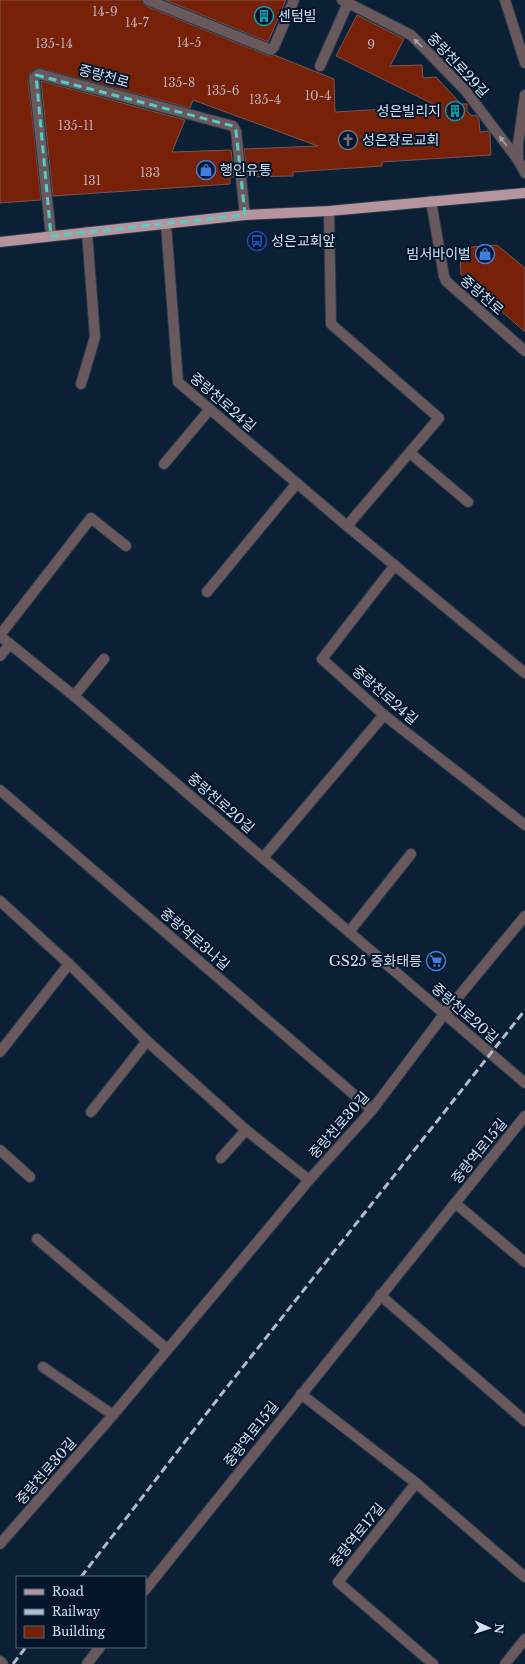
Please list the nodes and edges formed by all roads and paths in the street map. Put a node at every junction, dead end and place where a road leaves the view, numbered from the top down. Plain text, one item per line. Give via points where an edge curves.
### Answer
1 (148, 0) edge
2 (294, 0) edge
3 (505, 0) edge
4 (345, 1) edge
5 (525, 64) edge
6 (320, 66) dead end
7 (525, 95) edge
8 (518, 160) junction
9 (525, 173) edge
10 (525, 193) edge
11 (431, 201) junction
12 (329, 211) junction
13 (245, 215) junction
14 (166, 224) junction
15 (87, 232) junction
16 (51, 236) junction
17 (0, 242) edge
18 (525, 351) edge
19 (81, 384) dead end
20 (210, 409) junction
21 (410, 453) junction
22 (164, 464) dead end
23 (297, 483) junction
24 (468, 502) dead end
25 (347, 526) junction
26 (126, 546) dead end
27 (395, 565) junction
28 (207, 592) dead end
29 (0, 636) edge
30 (10, 644) junction
31 (0, 656) edge
32 (104, 659) dead end
33 (525, 673) edge
34 (74, 696) junction
35 (384, 715) junction
36 (0, 790) edge
37 (525, 825) edge
38 (411, 854) dead end
39 (262, 858) junction
40 (0, 901) edge
41 (525, 916) edge
42 (349, 932) junction
43 (69, 964) junction
44 (445, 1013) junction
45 (147, 1041) junction
46 (0, 1052) edge
47 (525, 1083) edge
48 (372, 1110) junction
49 (91, 1112) dead end
50 (525, 1116) edge
51 (246, 1130) junction
52 (0, 1150) edge
53 (221, 1158) dead end
54 (30, 1177) dead end
55 (309, 1180) junction
56 (455, 1203) junction
57 (37, 1239) dead end
58 (525, 1262) edge
59 (380, 1295) junction
60 (167, 1348) junction
61 (42, 1367) dead end
62 (301, 1394) junction
63 (113, 1415) junction
64 (525, 1421) edge
65 (416, 1483) junction
66 (0, 1544) edge
67 (525, 1577) edge
68 (146, 1589) edge
69 (525, 1639) edge
70 (99, 1648) edge
71 (0, 1661) edge
72 (3, 1664) edge
73 (87, 1664) edge
74 (433, 1664) edge
75 (505, 1664) edge

1 - 2 street via 271,50
3 - 5 street
4 - 6 street, 중랑천로29길
8 -> 4 street, 중랑천로29길 via 465,90 411,35
7 - 8 street
8 - 9 street, 중랑천로29길
10 - 11 main road
11 - 12 main road
11 - 18 street, 중랑천로 via 446,281
12 - 13 main road
12 - 21 street via 331,324 439,418
13 - 14 main road
13 - 16 street, 중랑천로 via 236,131 232,126 39,74 34,78
14 - 15 main road
14 - 20 street, 중랑천로24길 via 178,382
15 - 16 main road
15 - 19 street via 95,337
16 - 17 main road
20 - 22 street
20 - 23 street, 중랑천로24길
21 - 24 street
21 - 25 street
23 - 25 street, 중랑천로24길
23 - 28 street
25 - 27 street, 중랑천로24길
26 - 29 street, 중랑천로20길 via 91,518
27 - 33 street, 중랑천로24길
27 - 35 street, 중랑천로24길 via 322,659
29 - 30 street, 중랑천로20길
30 - 31 street
30 - 34 street, 중랑천로20길
32 - 34 street
34 - 39 street, 중랑천로20길
35 - 37 street, 중랑천로24길
35 - 39 street
36 - 48 street, 중랑역로3나길
38 - 42 street
39 - 42 street, 중랑천로20길
40 - 43 street
41 - 44 street, 중랑천로30길
42 - 44 street, 중랑천로20길
43 - 45 street
43 - 46 street
44 - 47 street, 중랑천로20길
44 - 48 street, 중랑천로30길
45 - 49 street
45 - 51 street
48 - 55 street, 중랑천로30길
50 - 56 street, 중랑역로15길
51 - 53 street
51 - 55 street
52 - 54 street
55 - 60 street, 중랑천로30길
56 - 58 street, 중랑역로15길
56 - 59 street, 중랑역로15길
57 - 60 street
59 - 62 street, 중랑역로15길
59 - 64 street
60 - 63 street, 중랑천로30길
61 - 63 street
62 - 65 street
62 - 68 street, 중랑역로15길
63 - 66 street, 중랑천로30길
65 - 67 street
65 - 74 street, 중랑역로17길 via 338,1582
69 - 75 street
70 - 73 street
71 - 72 street

